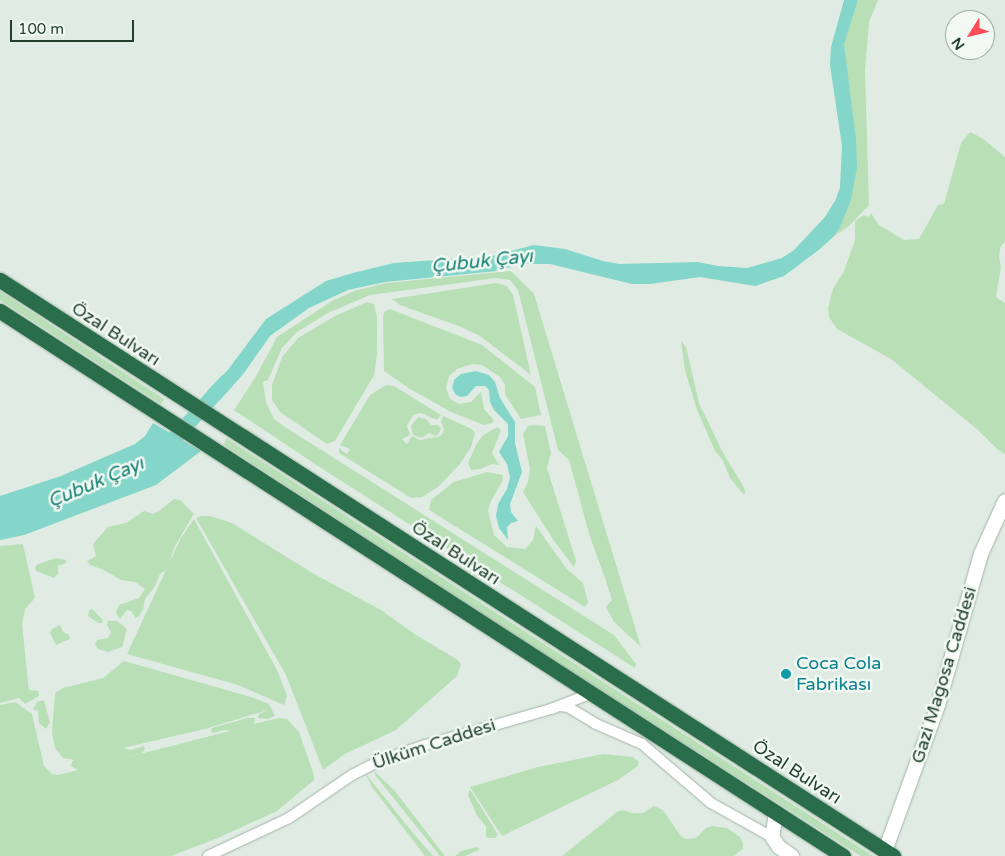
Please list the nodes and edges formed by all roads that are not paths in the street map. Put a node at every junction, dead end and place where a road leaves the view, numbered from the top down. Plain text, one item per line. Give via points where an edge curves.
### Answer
1 (0, 280) edge
2 (0, 311) edge
3 (1005, 501) edge
4 (590, 694) junction
5 (559, 706) junction
6 (776, 813) junction
7 (772, 837) junction
8 (889, 853) edge
9 (208, 856) edge
10 (792, 856) edge
11 (843, 856) edge

1 - 8 highway, Özal Bulvarı
2 - 4 highway
3 - 8 street, Gazi Magosa Caddesi via 981,554 938,705
4 - 5 street, Ülküm Caddesi
4 - 6 highway
5 - 7 street via 568,707 596,724 642,744 711,803
5 - 9 street, Ülküm Caddesi via 382,760 352,775 289,818
6 - 7 street
6 - 11 highway
7 - 10 street

